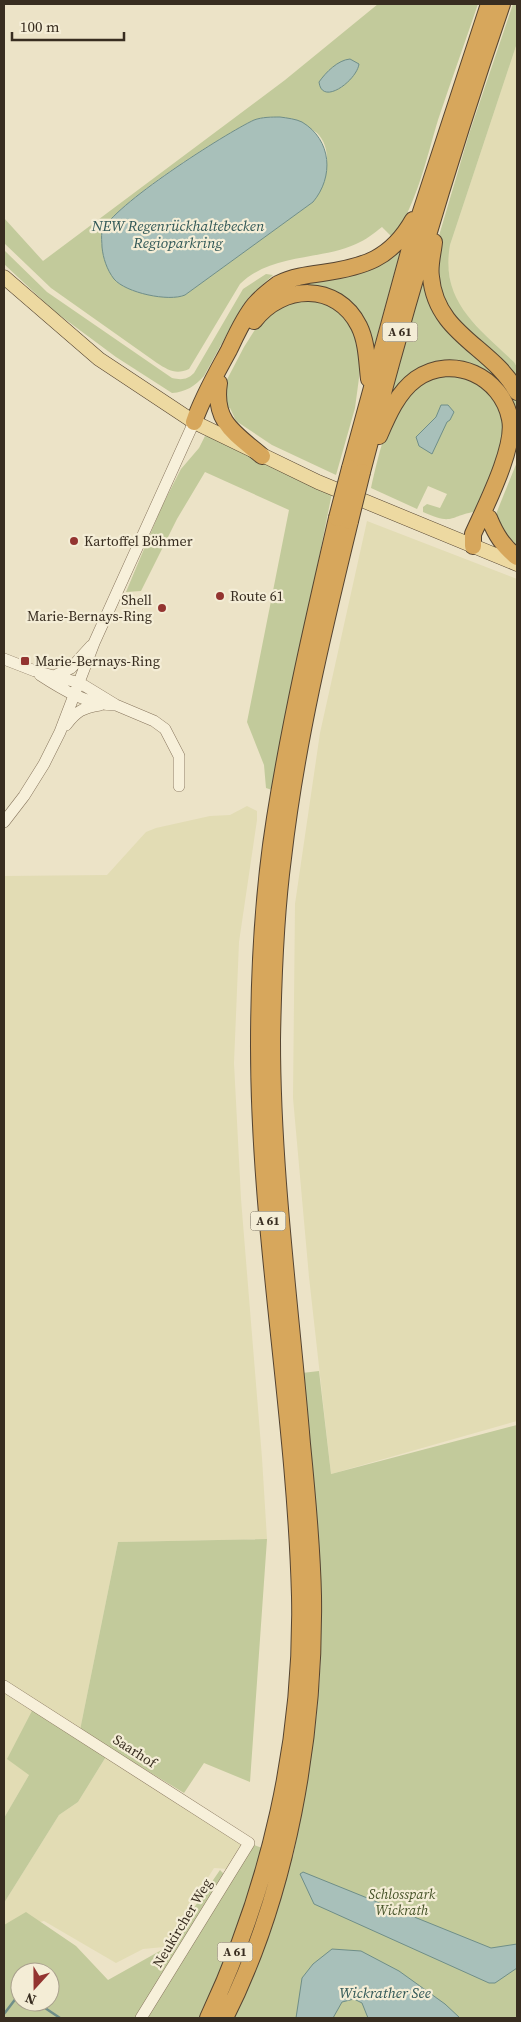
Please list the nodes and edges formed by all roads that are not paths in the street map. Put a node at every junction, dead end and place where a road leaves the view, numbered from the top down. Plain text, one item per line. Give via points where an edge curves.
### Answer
1 (489, 4) edge
2 (502, 4) edge
3 (433, 194) junction
4 (4, 277) edge
5 (219, 383) junction
6 (370, 391) junction
7 (517, 392) edge
8 (194, 422) junction
9 (517, 448) edge
10 (262, 456) junction
11 (356, 470) junction
12 (490, 518) junction
13 (473, 546) junction
14 (517, 557) edge
15 (517, 564) edge
16 (94, 643) junction
17 (4, 659) edge
18 (34, 671) junction
19 (54, 676) junction
20 (80, 683) junction
21 (74, 696) junction
22 (101, 704) junction
23 (116, 705) junction
24 (60, 732) junction
25 (179, 786) dead end
26 (4, 822) edge
27 (4, 1686) edge
28 (249, 1843) joint
29 (267, 1888) junction
30 (141, 2018) edge
31 (208, 2018) edge
32 (225, 2018) edge

1 - 3 highway, A 61
2 - 3 highway, A 61
3 - 6 highway, A 61
3 - 7 highway via 430,275 436,300 449,322 502,370
3 - 8 highway via 397,244 376,260 352,268 294,278 266,292 243,322 201,402
3 - 11 highway, A 61 via 400,331
4 - 8 main road via 99,359
5 - 6 highway via 249,328 266,308 285,296 311,293 338,302 355,318 364,338
5 - 8 highway
5 - 10 highway via 217,398 222,417
6 - 11 highway, A 61
8 - 10 main road
8 - 16 street
9 - 12 highway
10 - 13 main road
11 - 13 highway via 400,396 417,379 426,373 448,368 479,375 496,389 511,420 510,440 473,534
11 - 29 highway, A 61, bridge via 302,672 274,820 262,948 261,1129 300,1598 298,1668 293,1731 281,1807 282,1832
12 - 13 highway
12 - 14 highway via 503,544
13 - 15 main road
16 - 19 street via 71,668
16 - 20 street
17 - 18 street
18 - 19 street
18 - 21 street
19 - 20 street
20 - 21 street
20 - 23 street
21 - 22 street
21 - 24 street
22 - 23 street
22 - 24 street via 75,714
23 - 25 street via 165,729 179,756
24 - 26 street via 44,764
27 - 28 street, Saarhof
28 - 30 street, Neukircher Weg
29 - 31 highway, A 61
29 - 32 highway, A 61 via 251,1956

